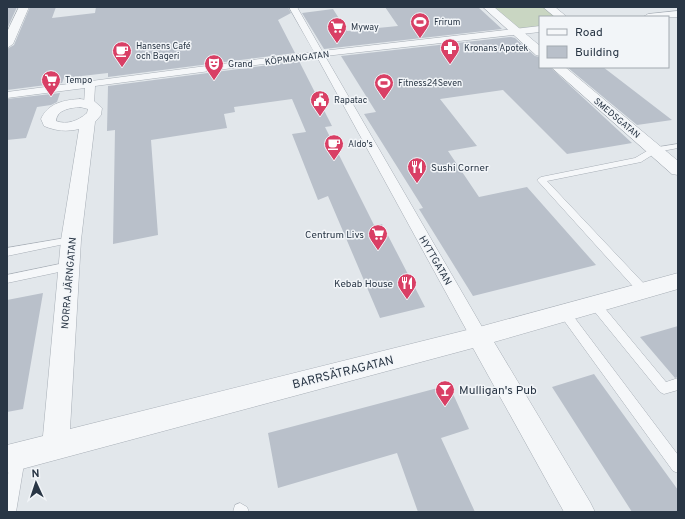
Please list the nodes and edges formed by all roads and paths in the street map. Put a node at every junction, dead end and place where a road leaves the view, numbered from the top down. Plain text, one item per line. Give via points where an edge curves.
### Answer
1 (24, 7) edge
2 (293, 7) edge
3 (488, 7) edge
4 (548, 7) edge
5 (678, 14) edge
6 (561, 16) edge
7 (658, 16) edge
8 (539, 29) edge
9 (516, 32) junction
10 (7, 44) edge
11 (539, 51) edge
12 (320, 54) junction
13 (558, 68) edge
14 (90, 85) junction
15 (7, 95) edge
16 (88, 112) joint
17 (678, 146) edge
18 (655, 150) junction
19 (678, 170) edge
20 (71, 240) junction
21 (7, 252) edge
22 (69, 266) junction
23 (7, 279) edge
24 (678, 281) edge
25 (643, 290) junction
26 (594, 303) junction
27 (564, 312) junction
28 (479, 337) junction
29 (678, 384) edge
30 (56, 446) junction
31 (13, 457) edge
32 (678, 466) edge
33 (9, 512) edge
34 (580, 512) edge

1 - 10 street
2 - 12 street, HYTTGATAN
3 - 9 street
4 - 6 street
5 - 7 street
8 - 9 street, KÖPMANGATAN
9 - 11 street
9 - 12 street, KÖPMANGATAN
12 - 14 street, KÖPMANGATAN
12 - 28 street, HYTTGATAN
13 - 18 street, SMEDSGATAN
14 - 15 street, KÖPMANGATAN
14 - 16 street, NORRA JÄRNGATAN
16 - 20 street, NORRA JÄRNGATAN
17 - 18 lane
18 - 19 street, SMEDSGATAN
18 - 25 lane via 638,160 541,180
20 - 21 lane
20 - 22 street, NORRA JÄRNGATAN
22 - 23 lane
22 - 30 street, NORRA JÄRNGATAN
24 - 25 street, BARRSÄTRAGATAN
25 - 26 street, BARRSÄTRAGATAN
26 - 27 street, BARRSÄTRAGATAN
26 - 29 lane via 664,388
27 - 28 street, BARRSÄTRAGATAN
27 - 32 lane
28 - 30 street, BARRSÄTRAGATAN
28 - 34 street, HYTTGATAN
30 - 31 street, BARRSÄTRAGATAN
31 - 33 lane

